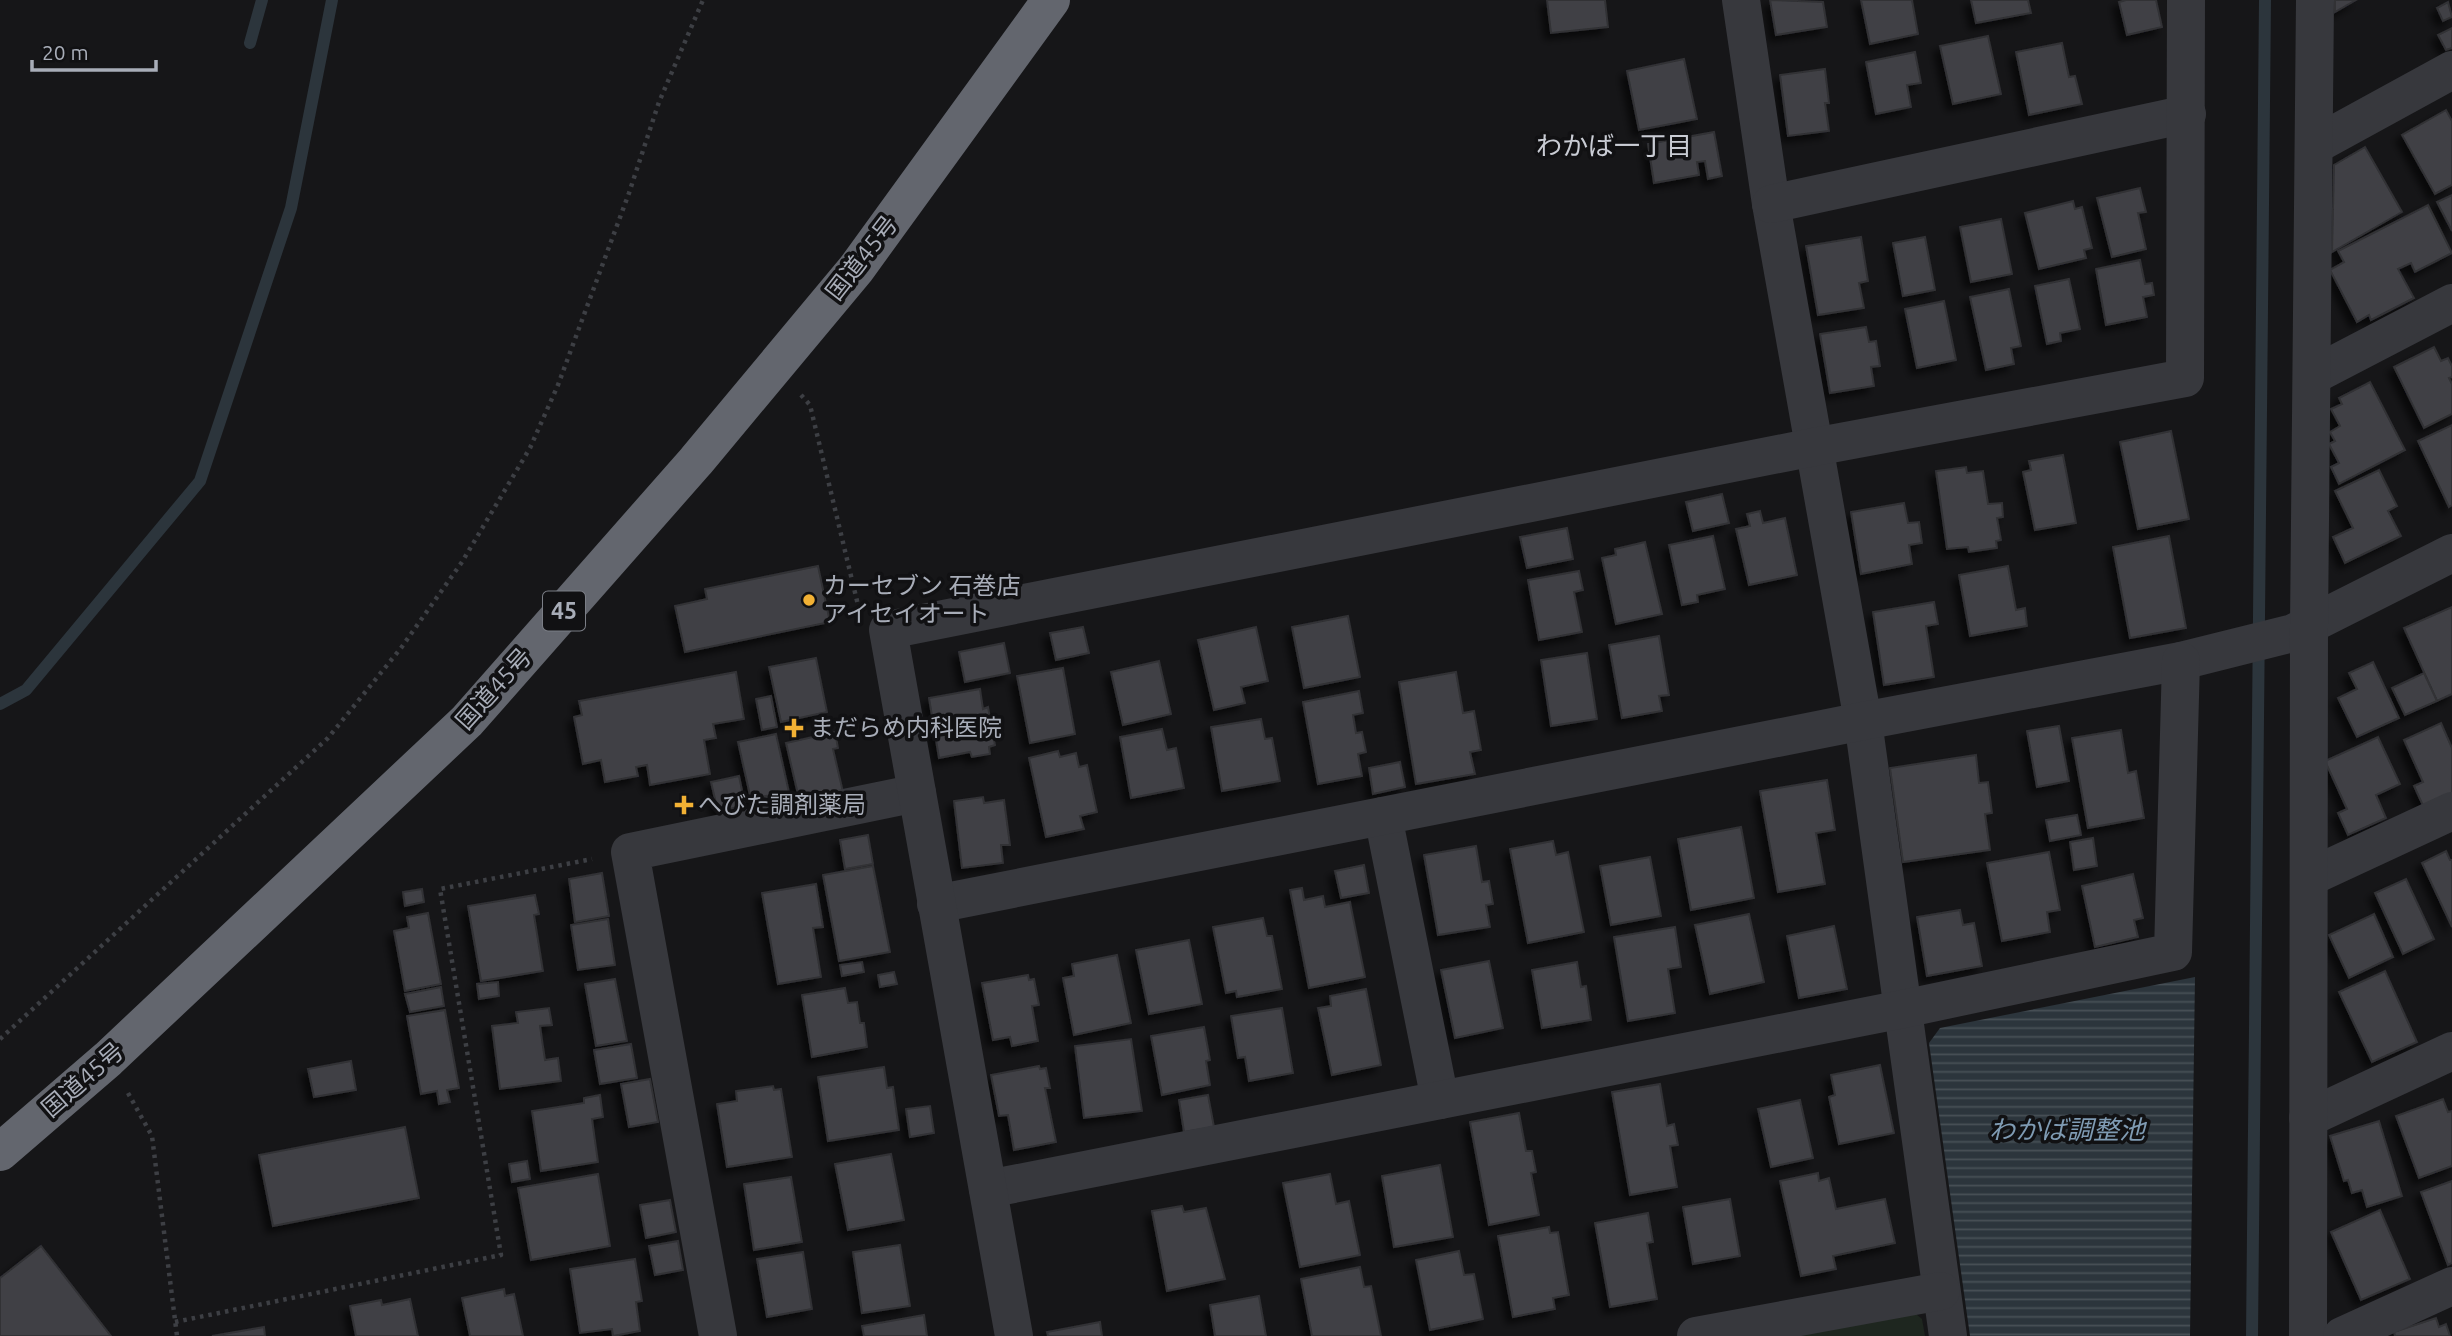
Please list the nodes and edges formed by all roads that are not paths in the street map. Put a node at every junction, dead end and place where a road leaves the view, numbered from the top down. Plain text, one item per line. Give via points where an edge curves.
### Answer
1 (1051, 0) edge
2 (1741, 0) edge
3 (2186, 0) edge
4 (2315, 0) edge
5 (2452, 70) edge
6 (2188, 114) junction
7 (2315, 145) junction
8 (1771, 204) junction
9 (2452, 303) edge
10 (2312, 376) junction
11 (1814, 447) junction
12 (2452, 553) edge
13 (2301, 629) junction
14 (2181, 661) junction
15 (1863, 721) junction
16 (917, 793) junction
17 (2452, 811) edge
18 (1383, 816) junction
19 (2310, 877) junction
20 (936, 904) junction
21 (1903, 1009) junction
22 (2452, 1051) edge
23 (1440, 1100) junction
24 (2308, 1118) junction
25 (0, 1152) edge
26 (988, 1189) junction
27 (2452, 1286) edge
28 (1941, 1291) junction
29 (718, 1336) edge
30 (1014, 1336) edge
31 (1696, 1336) edge
32 (1948, 1336) edge
33 (2308, 1336) edge
34 (2342, 1336) edge

1 - 25 highway, 国道45号 / 45 via 856,269 687,471 467,720 108,1059
2 - 8 street
3 - 6 street
4 - 7 street
5 - 7 street
6 - 8 street
6 - 11 street via 2185,377
7 - 10 street
8 - 11 street
9 - 10 street
10 - 13 street
11 - 15 street
11 - 16 street via 888,630
12 - 13 street
13 - 14 street
13 - 19 street
14 - 15 street
14 - 21 street via 2173,953
15 - 18 street
15 - 21 street
16 - 20 street
16 - 29 street via 631,852
17 - 19 street
18 - 20 street
18 - 23 street
19 - 24 street
20 - 26 street
21 - 23 street
21 - 28 street
22 - 24 street
23 - 26 street
24 - 33 street
26 - 30 street
27 - 34 street
28 - 31 street
28 - 32 street

